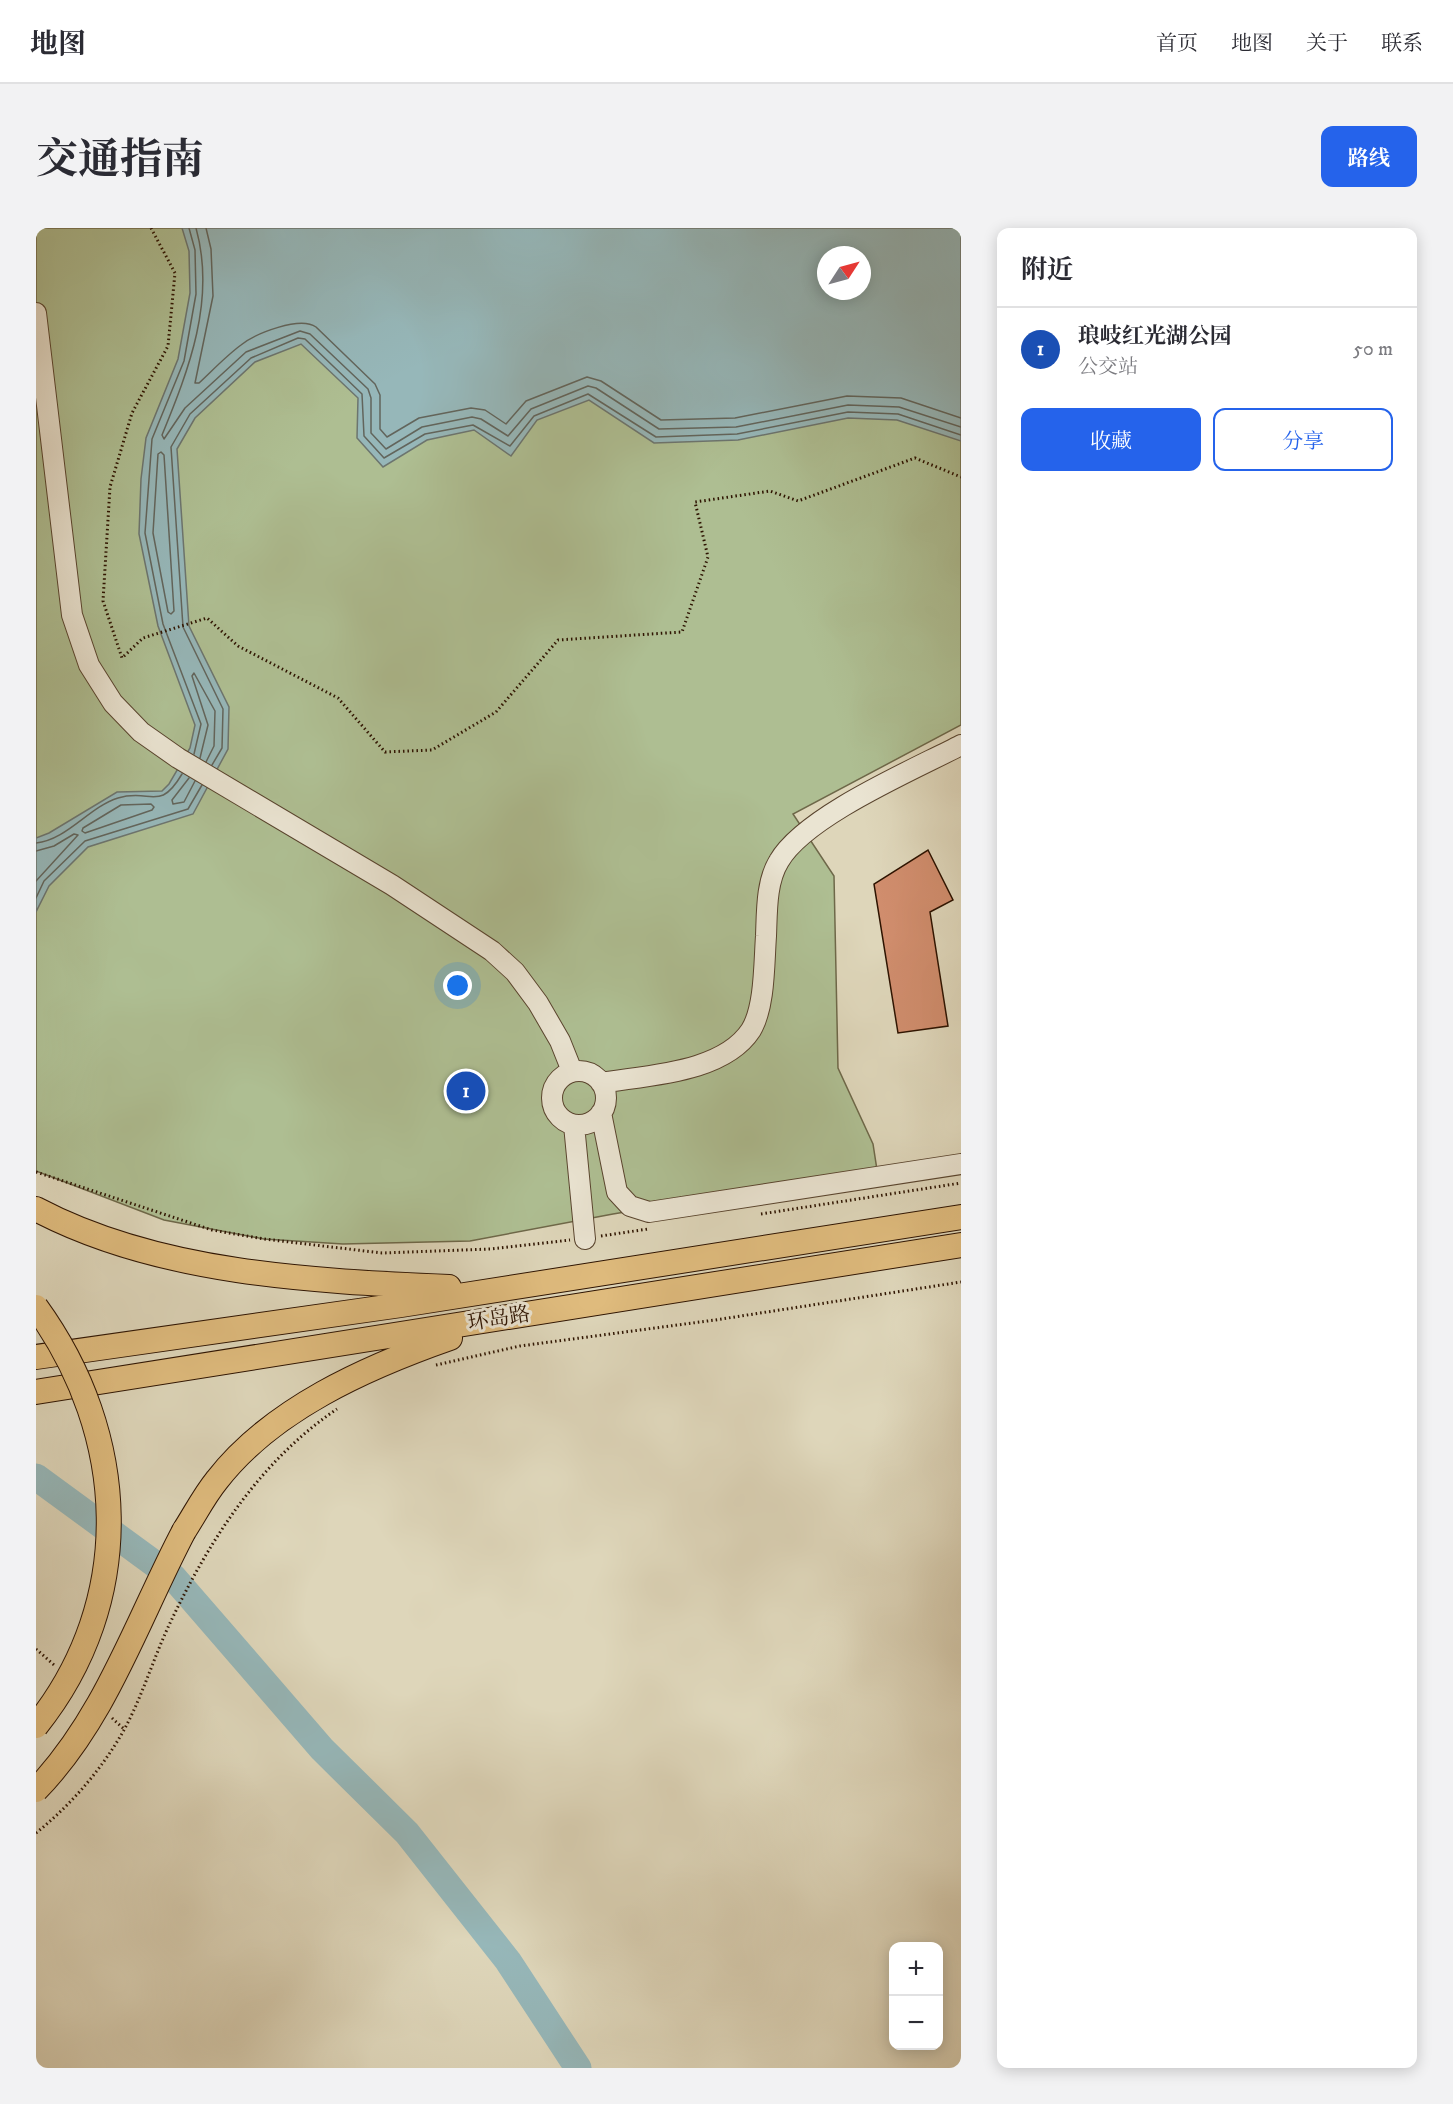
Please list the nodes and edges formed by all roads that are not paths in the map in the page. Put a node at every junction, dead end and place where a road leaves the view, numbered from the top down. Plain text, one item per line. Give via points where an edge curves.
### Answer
1 (36, 313) edge
2 (961, 745) edge
3 (572, 1071) junction
4 (602, 1083) junction
5 (601, 1113) junction
6 (574, 1125) junction
7 (961, 1164) edge
8 (36, 1209) edge
9 (961, 1217) edge
10 (585, 1239) road end
11 (961, 1245) edge
12 (501, 1289) junction
13 (36, 1307) edge
14 (507, 1318) junction
15 (36, 1357) edge
16 (36, 1392) edge
17 (36, 1726) edge
18 (36, 1790) edge

1 - 3 street via 67,590 76,634 89,665 113,703 141,732 178,758 392,885 492,951 515,972 538,1003
2 - 4 street via 817,821 778,861 769,892 762,994 751,1029 727,1054 700,1065
3 - 4 street via 589,1072
3 - 6 street via 558,1080 551,1095 560,1118
4 - 5 street via 606,1098
5 - 6 street via 589,1123
5 - 7 street via 618,1192 630,1206 649,1212
6 - 10 street
8 - 12 main road via 119,1242 233,1269 343,1282
9 - 12 main road, 环岛路
11 - 14 main road, 环岛路
12 - 15 main road, 环岛路
13 - 17 main road, bridge via 83,1388 105,1467 111,1530 100,1597 79,1659
14 - 16 main road, 环岛路
14 - 18 main road, bridge via 359,1373 242,1452 216,1480 175,1548 91,1720

